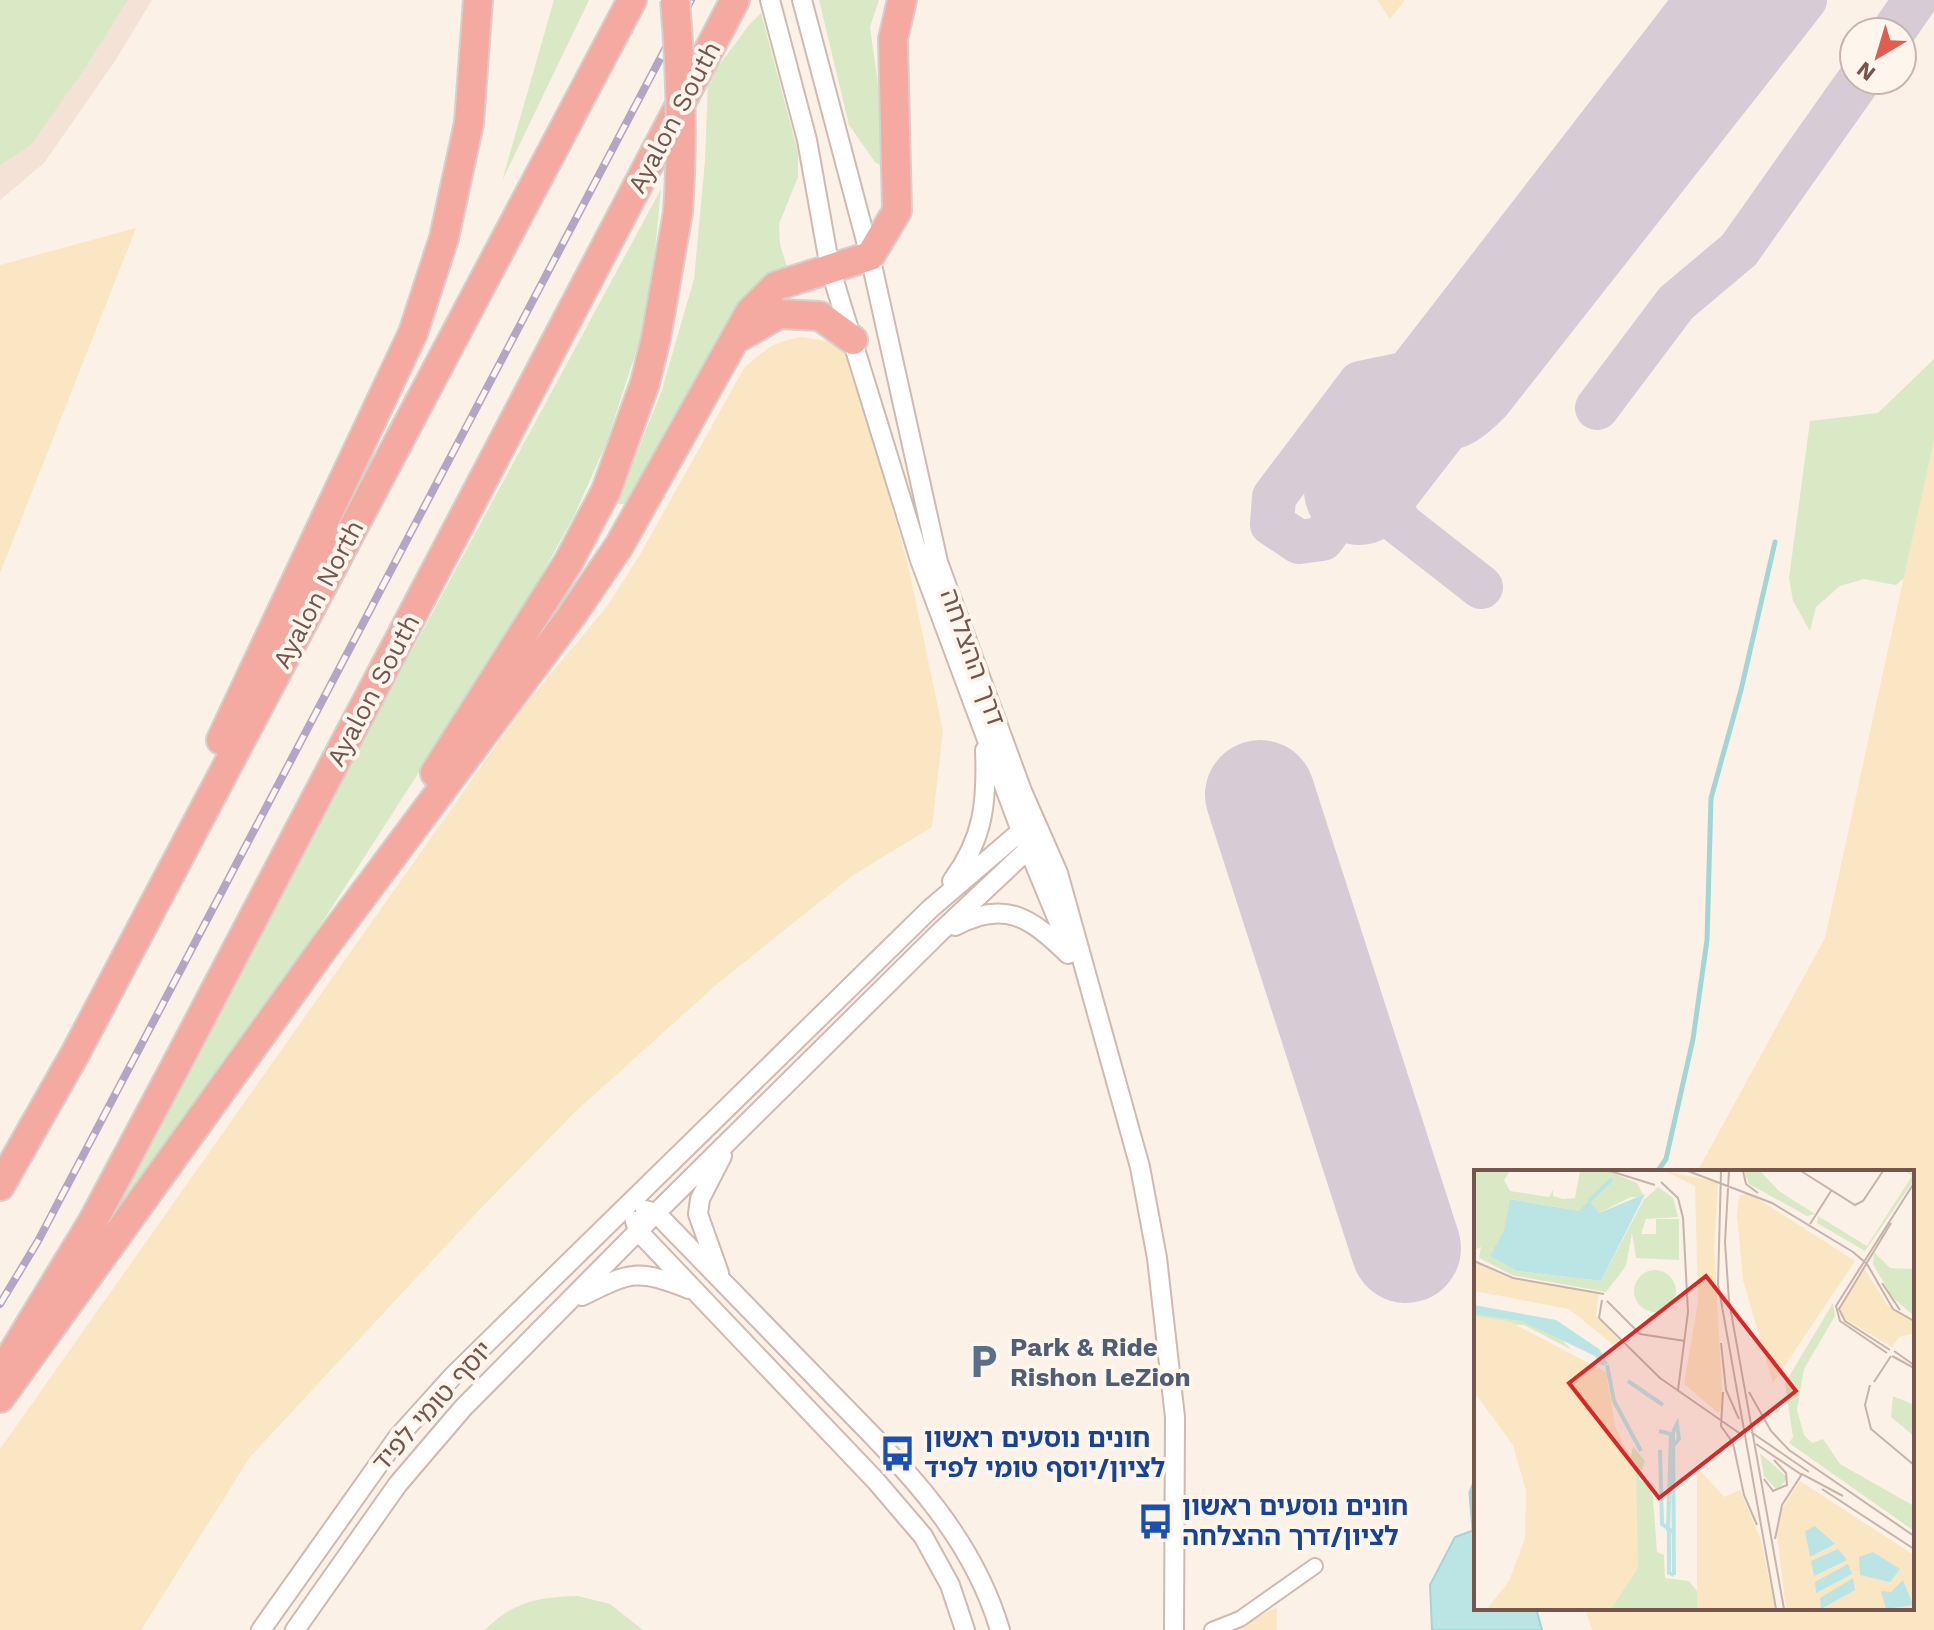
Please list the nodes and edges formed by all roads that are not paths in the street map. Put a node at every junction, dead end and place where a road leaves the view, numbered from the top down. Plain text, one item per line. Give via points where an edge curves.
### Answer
1 (478, 0) edge
2 (610, 0) edge
3 (632, 0) edge
4 (675, 0) edge
5 (735, 0) edge
6 (770, 0) edge
7 (802, 0) edge
8 (902, 0) edge
9 (870, 256) junction
10 (830, 268) junction
11 (487, 275) junction
12 (735, 339) junction
13 (853, 340) junction
14 (984, 731) junction
15 (1031, 834) junction
16 (930, 909) junction
17 (938, 934) junction
18 (328, 942) junction
19 (1074, 960) junction
20 (1108, 1048) junction
21 (75, 1054) junction
22 (730, 1140) junction
23 (0, 1186) edge
24 (628, 1203) junction
25 (656, 1213) junction
26 (638, 1231) junction
27 (722, 1279) junction
28 (697, 1292) junction
29 (569, 1302) junction
30 (0, 1375) edge
31 (0, 1398) edge
32 (1315, 1566) dead end
33 (261, 1630) edge
34 (295, 1630) edge
35 (965, 1630) edge
36 (1000, 1630) edge
37 (1174, 1630) edge
38 (1212, 1630) edge

1 - 21 highway via 469,123 444,238 413,333
2 - 11 highway via 522,180
3 - 11 highway, Ayalon North
4 - 18 highway, bridge via 681,72 678,212 645,383 606,491 524,634
5 - 30 highway, Ayalon South via 168,1081 93,1221
6 - 10 street, דרך ההצלחה via 807,140
7 - 9 street, דרך ההצלחה
8 - 9 highway via 893,39 897,211
9 - 10 highway
9 - 15 street, דרך ההצלחה via 938,562
10 - 12 highway via 776,286 750,312
10 - 13 street, דרך ההצלחה
11 - 21 highway, Ayalon North
12 - 13 highway via 779,314 820,316
12 - 18 highway via 619,546 495,722
13 - 14 street, דרך ההצלחה via 920,560
14 - 15 street, דרך ההצלחה
14 - 16 street via 984,811 975,844
15 - 16 street
15 - 17 street, יוסף טומי לפיד
15 - 19 street, דרך ההצלחה
15 - 20 street, דרך ההצלחה via 1058,873
16 - 24 street, יוסף טומי לפיד
17 - 19 street via 971,917 1008,912 1042,930
17 - 22 street, יוסף טומי לפיד
18 - 31 highway
19 - 20 street, דרך ההצלחה
20 - 37 street, דרך ההצלחה via 1140,1167 1171,1367
21 - 23 highway, Ayalon North
22 - 25 street, יוסף טומי לפיד
22 - 27 street via 700,1199 698,1214
24 - 25 street
24 - 26 street
24 - 33 street, יוסף טומי לפיד via 398,1437
25 - 26 street, יוסף טומי לפיד
25 - 27 street
26 - 28 street
26 - 29 street, יוסף טומי לפיד
27 - 36 street via 946,1519 977,1570
28 - 29 street via 640,1274 620,1277
28 - 35 street via 923,1536 950,1585
29 - 34 street, יוסף טומי לפיד via 416,1462
32 - 38 street via 1240,1619

